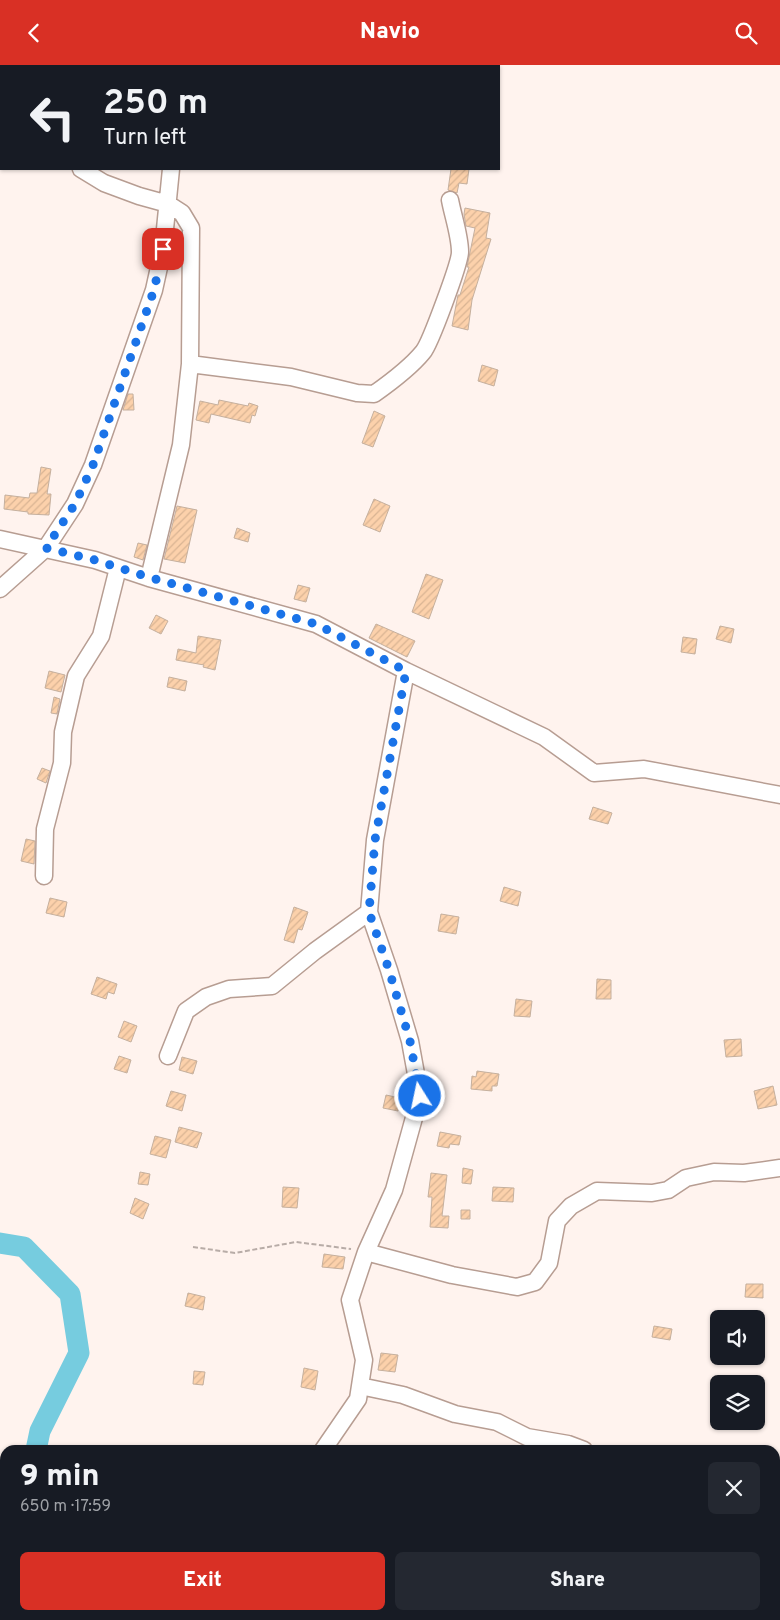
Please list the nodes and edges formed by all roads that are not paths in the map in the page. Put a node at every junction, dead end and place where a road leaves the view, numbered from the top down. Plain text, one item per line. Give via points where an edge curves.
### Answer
1 (83, 170) edge
2 (171, 170) edge
3 (450, 200) dead end
4 (168, 204) junction
5 (190, 364) junction
6 (0, 539) edge
7 (46, 548) junction
8 (118, 568) junction
9 (148, 577) junction
10 (0, 589) edge
11 (406, 671) junction
12 (780, 795) edge
13 (44, 876) dead end
14 (369, 912) junction
15 (168, 1056) dead end
16 (780, 1168) edge
17 (366, 1253) junction
18 (360, 1386) junction
19 (326, 1445) edge
20 (571, 1445) edge

1 - 4 street via 139,197
2 - 4 street
3 - 5 street via 460,252 425,351 374,394 292,377
4 - 5 street via 182,213 191,228
4 - 7 street via 154,290 110,418 75,504
5 - 9 street via 181,445
6 - 7 street
7 - 8 street
7 - 10 street
8 - 9 street
8 - 13 street via 101,636 76,676 63,732 62,763 45,829
9 - 11 street via 316,624
11 - 12 street via 544,737 594,773 644,769
11 - 14 street via 375,840
14 - 15 street via 272,986 229,989 206,997 186,1011
14 - 17 street via 410,1041 420,1096 394,1190
16 - 17 street via 744,1173 714,1171 686,1178 668,1190 652,1193 597,1191 571,1206 557,1221 549,1263 536,1282 517,1287 452,1275
17 - 18 street via 350,1300 364,1360
18 - 19 street via 358,1399
18 - 20 street via 403,1395 455,1414 497,1423 528,1437

